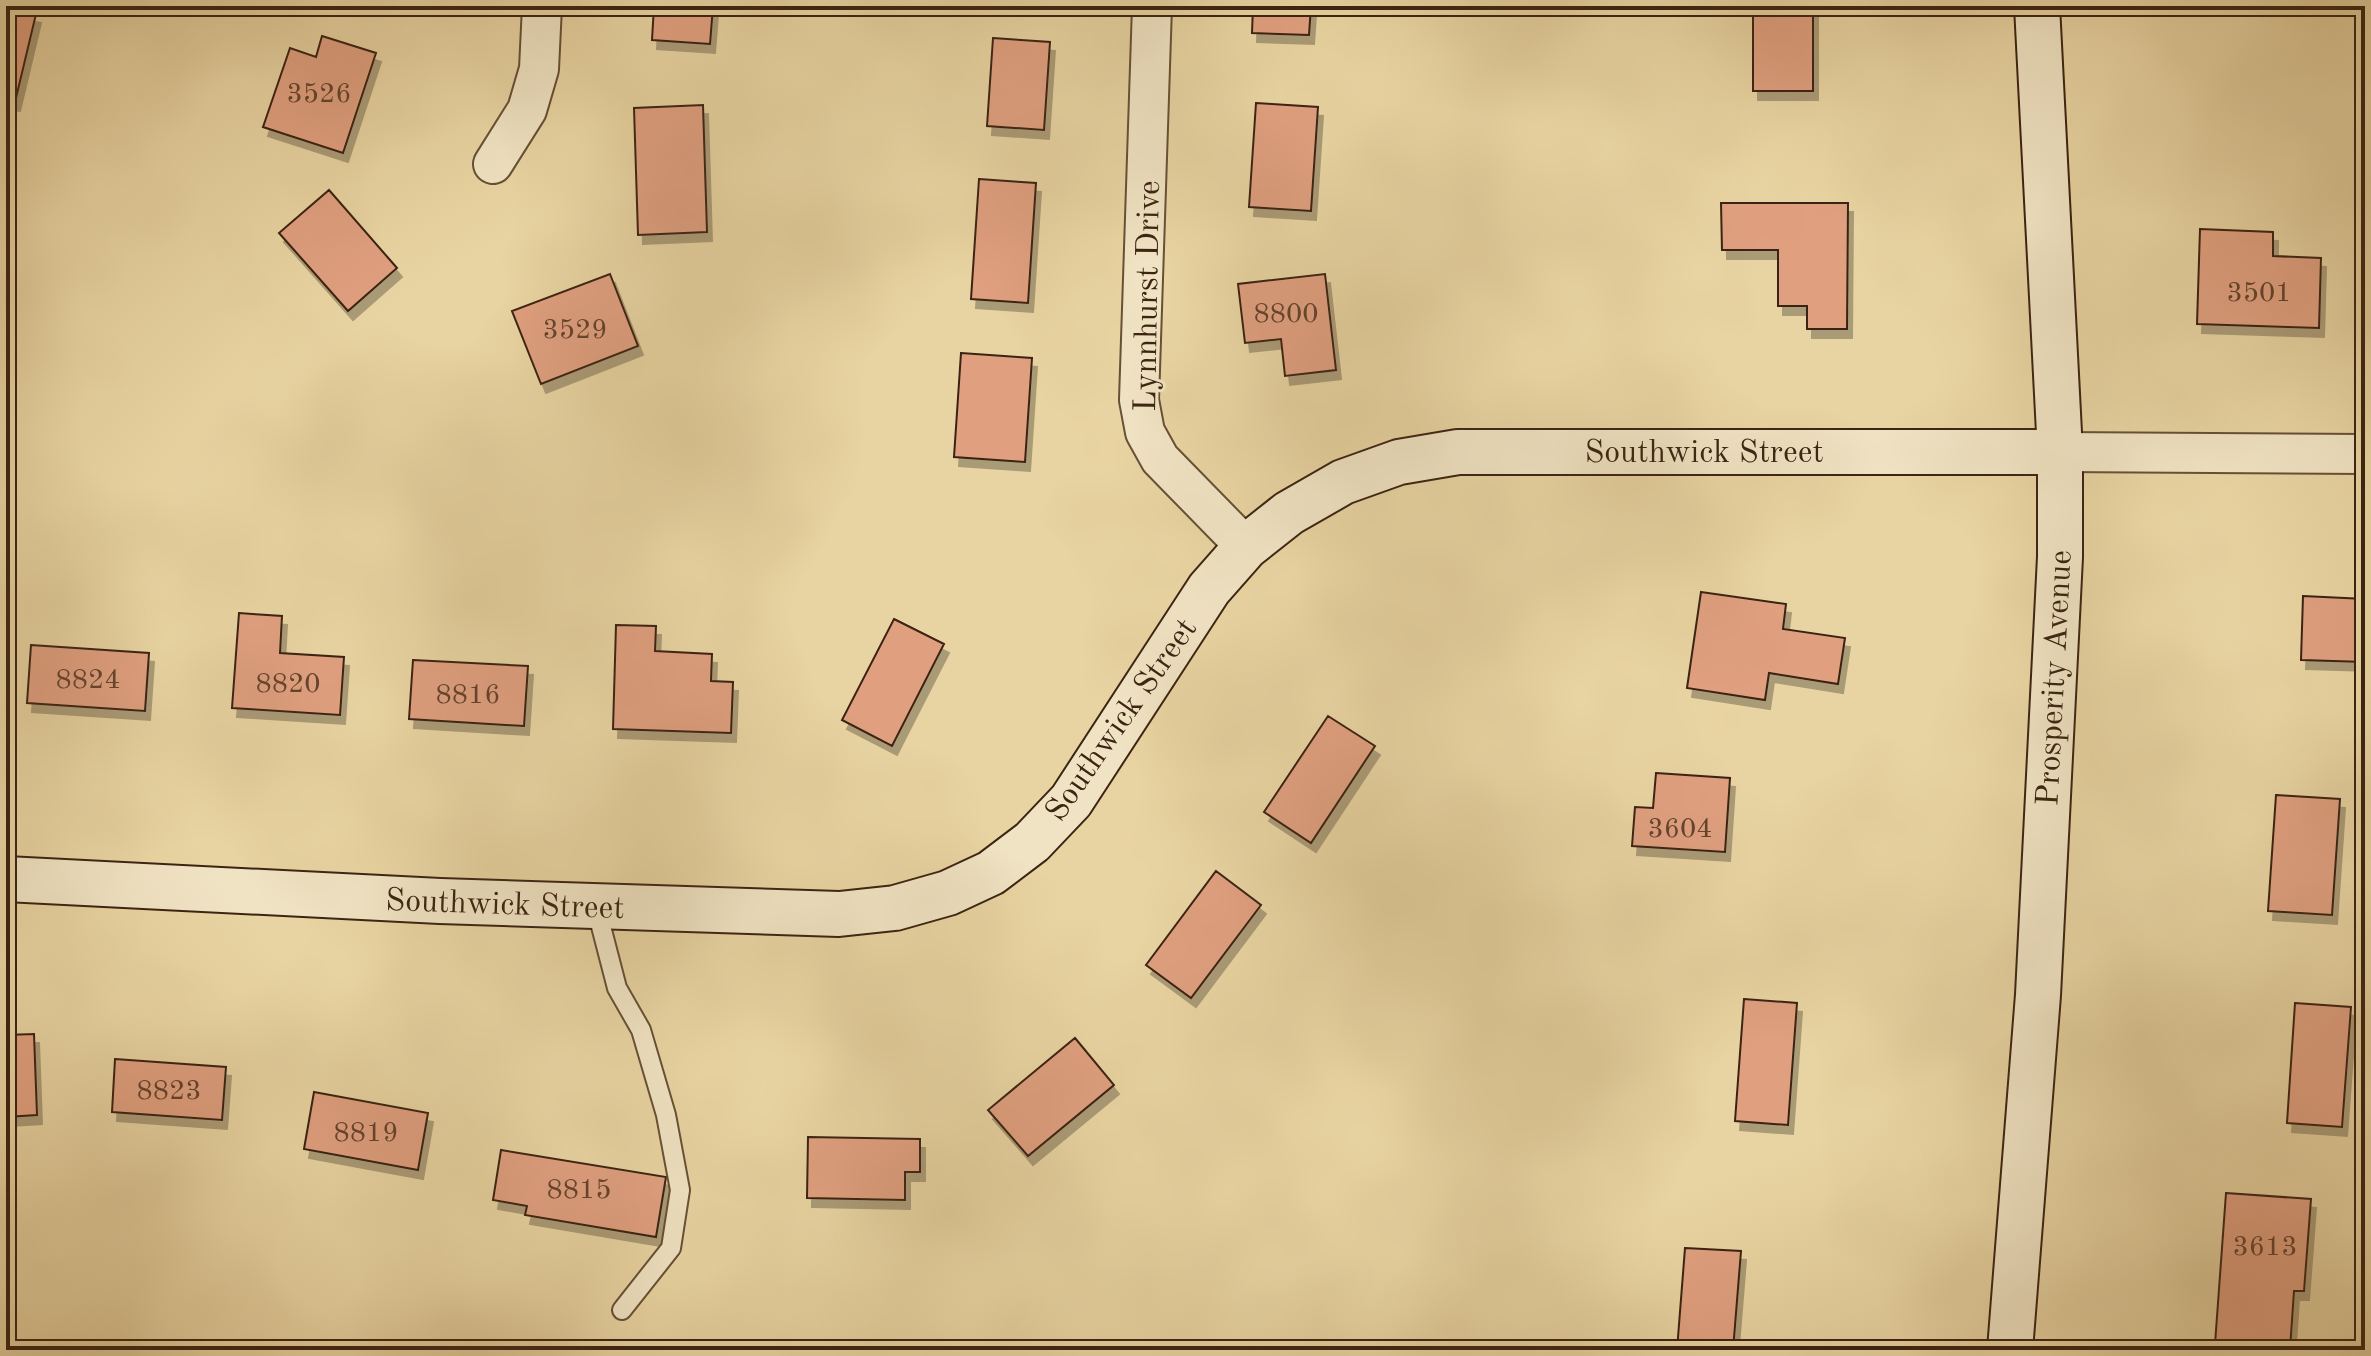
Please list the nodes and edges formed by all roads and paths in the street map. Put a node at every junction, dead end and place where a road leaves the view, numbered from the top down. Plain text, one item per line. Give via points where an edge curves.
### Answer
1 (542, 6) edge
2 (1152, 6) edge
3 (2037, 6) edge
4 (493, 164) dead end
5 (2060, 452) junction
6 (2365, 454) edge
7 (1246, 547) junction
8 (6, 879) edge
9 (596, 907) junction
10 (622, 1310) dead end
11 (2010, 1350) edge

1 - 4 street via 539,69 527,110
2 - 7 street, Lynnhurst Drive via 1139,400 1145,432 1160,459
3 - 5 street, Prosperity Avenue
5 - 6 street
5 - 7 street, Southwick Street via 1458,452 1399,462 1343,482 1289,513
5 - 11 street, Prosperity Avenue via 2060,557 2038,995
7 - 9 street, Southwick Street via 1209,589 1071,801 1032,842 991,873 948,893 895,908 839,914
8 - 9 street, Southwick Street
9 - 10 lane via 617,988 641,1030 666,1115 680,1190 671,1248

